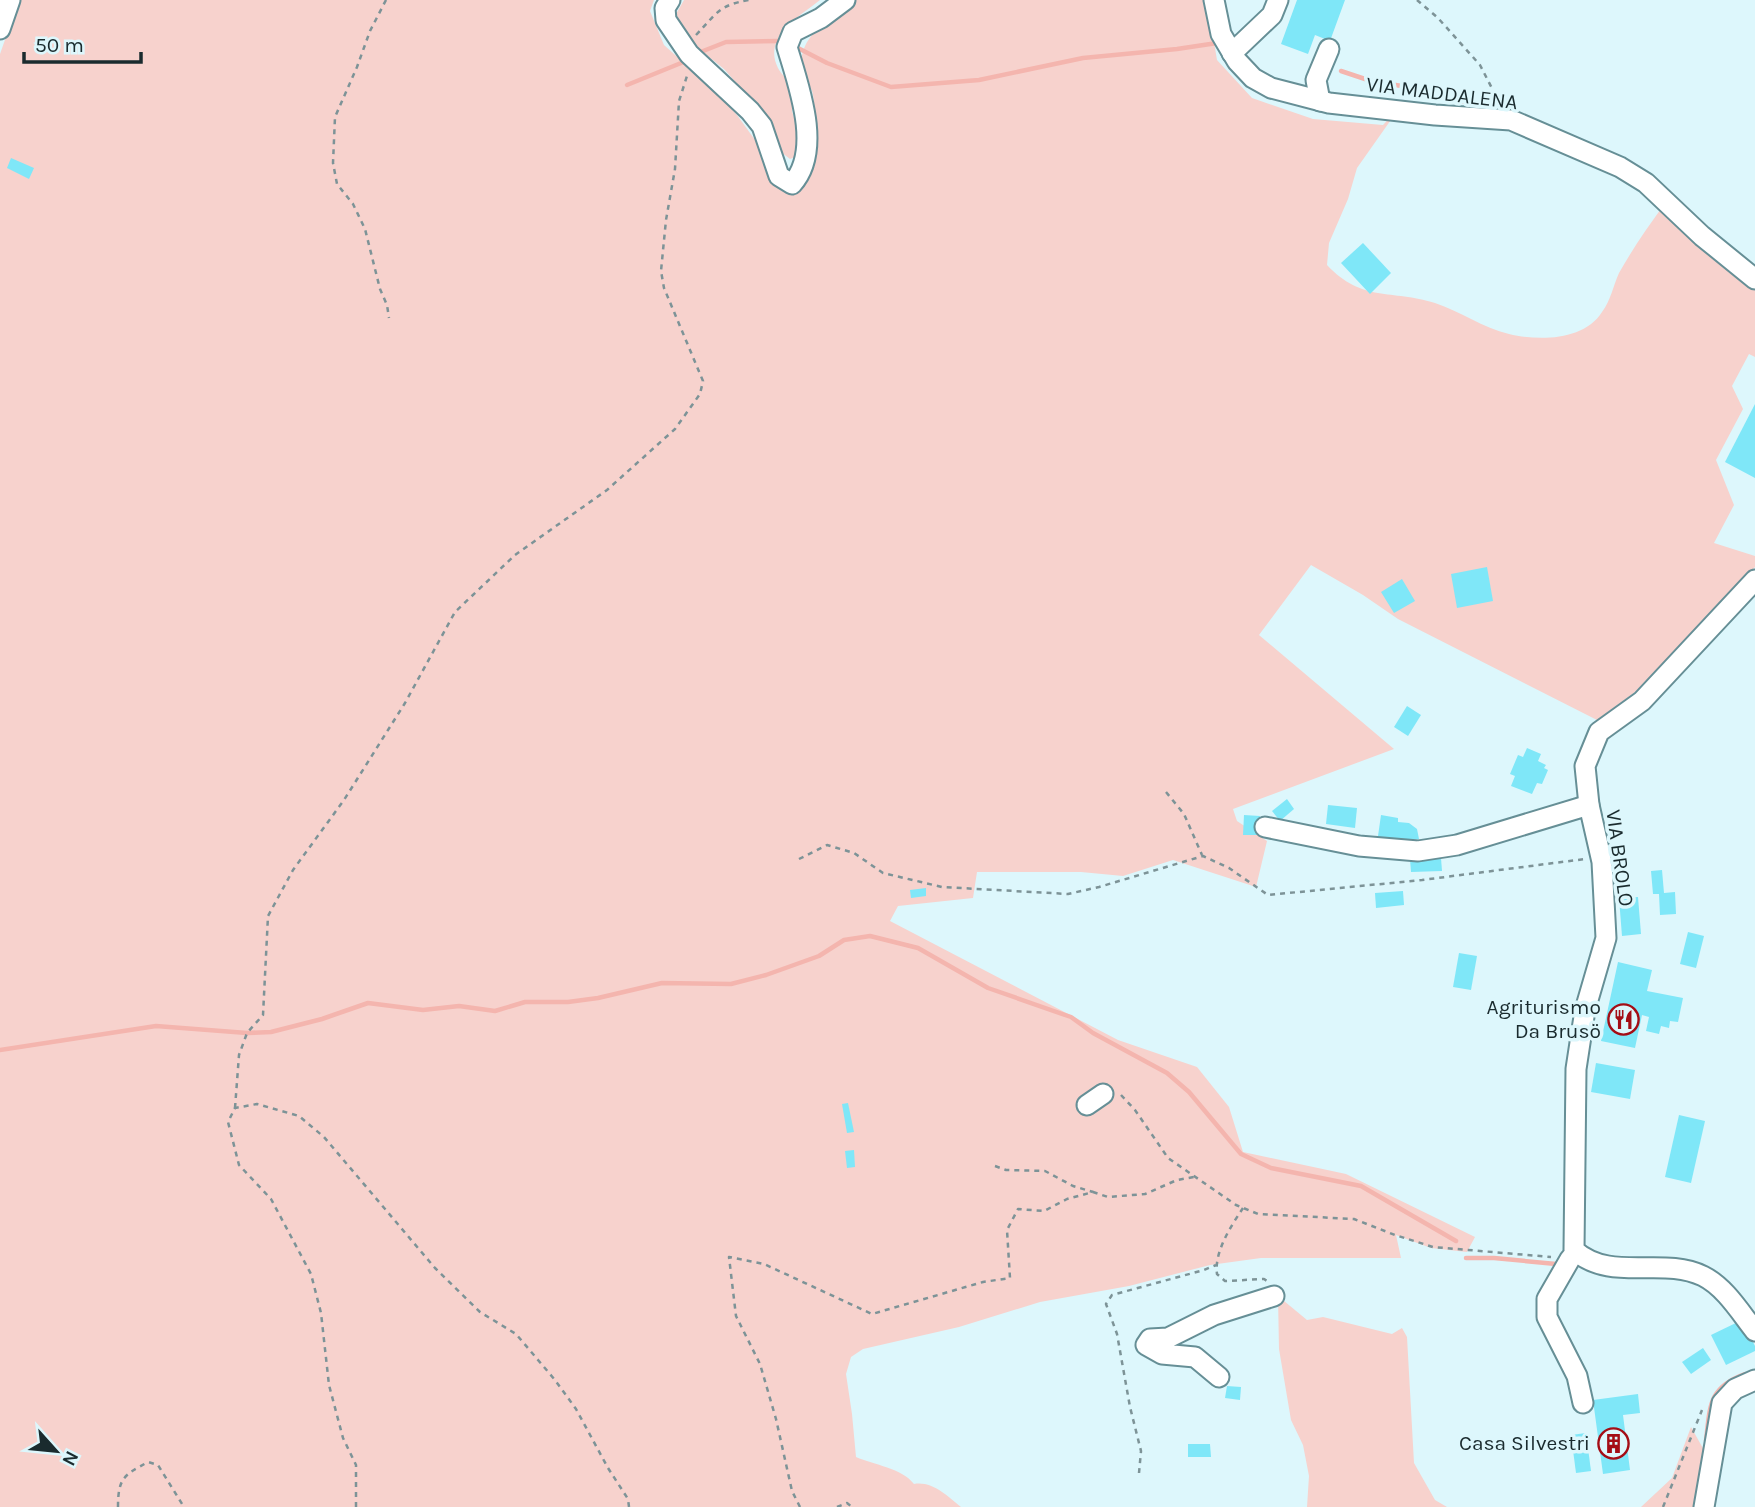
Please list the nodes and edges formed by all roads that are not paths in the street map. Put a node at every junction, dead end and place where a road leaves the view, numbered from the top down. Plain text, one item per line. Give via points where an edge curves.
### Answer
1 (10, 0) edge
2 (670, 0) edge
3 (845, 0) edge
4 (1214, 0) edge
5 (1278, 0) edge
6 (0, 29) edge
7 (1329, 48) dead end
8 (1232, 53) junction
9 (1320, 101) junction
10 (1755, 279) edge
11 (1755, 580) edge
12 (1589, 806) junction
13 (1265, 827) dead end
14 (1570, 1259) road end
15 (1274, 1296) road end
16 (1755, 1331) edge
17 (1219, 1377) dead end
18 (1755, 1380) edge
19 (1583, 1403) dead end
20 (1704, 1507) edge

1 - 6 street
2 - 3 street via 666,20 691,56 762,126 779,176 792,184 800,176 806,156 805,127 802,93 787,47 793,32
4 - 8 street, VIA MADDALENA via 1221,34
5 - 8 street via 1272,15
7 - 9 street via 1316,80
8 - 9 street, VIA MADDALENA via 1253,78 1271,88
9 - 10 street, VIA MADDALENA via 1511,120 1620,167 1646,183
11 - 12 street, VIA BROLO via 1642,701 1599,732 1585,765
12 - 13 street via 1457,845 1418,851 1359,846
12 - 16 street, VIA BROLO via 1600,857 1606,938 1585,1010 1576,1069 1574,1250 1605,1267 1677,1270 1705,1277 1727,1295
14 - 19 street via 1547,1299 1546,1317 1577,1376
15 - 17 street via 1214,1315 1168,1338 1150,1339 1146,1345 1162,1354 1195,1357
18 - 20 street via 1735,1389 1722,1403

